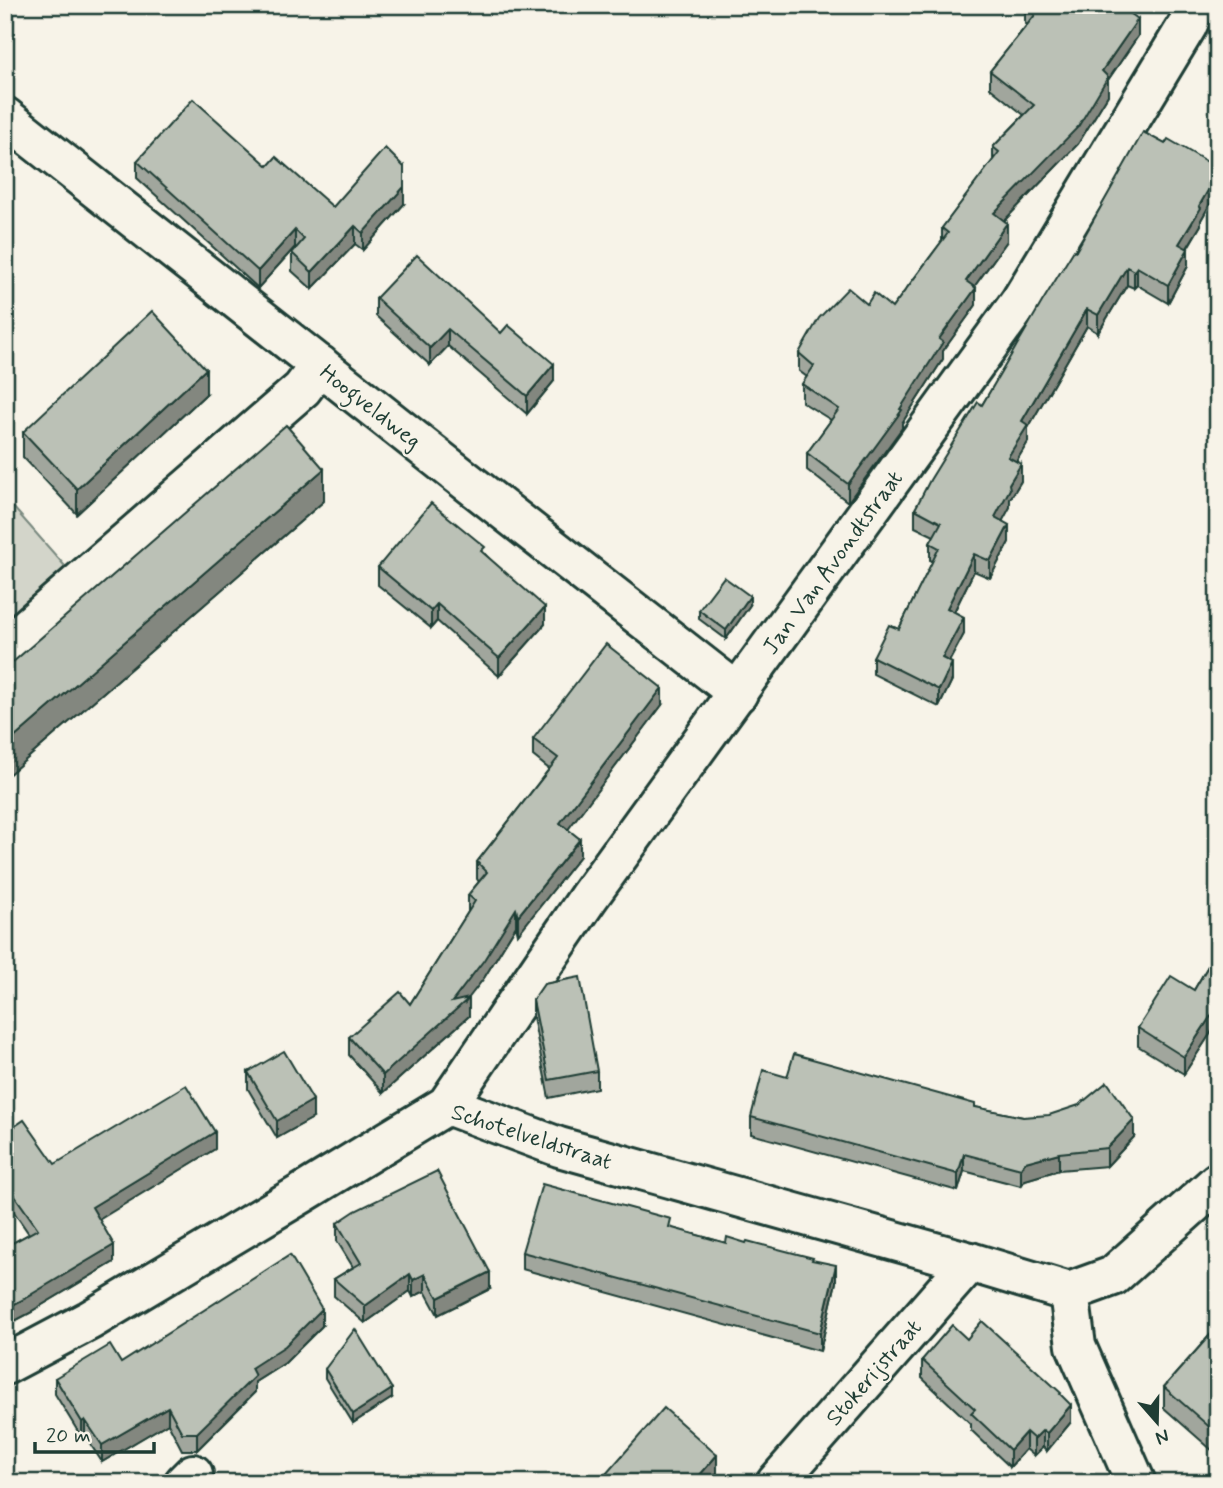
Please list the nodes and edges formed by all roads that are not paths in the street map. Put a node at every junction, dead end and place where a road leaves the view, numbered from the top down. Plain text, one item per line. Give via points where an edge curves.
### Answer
1 (1182, 12) edge
2 (5, 117) edge
3 (320, 365) junction
4 (5, 648) edge
5 (738, 693) junction
6 (447, 1105) junction
7 (1218, 1182) edge
8 (970, 1262) junction
9 (1069, 1292) junction
10 (5, 1365) edge
11 (776, 1483) edge
12 (1136, 1483) edge

1 - 5 street, Jan Van Avondtstraat via 1020,302
2 - 3 street, Hoogveldweg
3 - 4 street via 302,389
3 - 5 street, Hoogveldweg
5 - 6 street, Jan Van Avondtstraat via 588,898
6 - 8 street, Schotelveldstraat via 559,1147
6 - 10 street, Schotelveldstraat via 114,1306
7 - 9 street via 1112,1276
8 - 9 street, Schotelveldstraat
8 - 11 street, Stokerijstraat
9 - 12 street via 1076,1346

